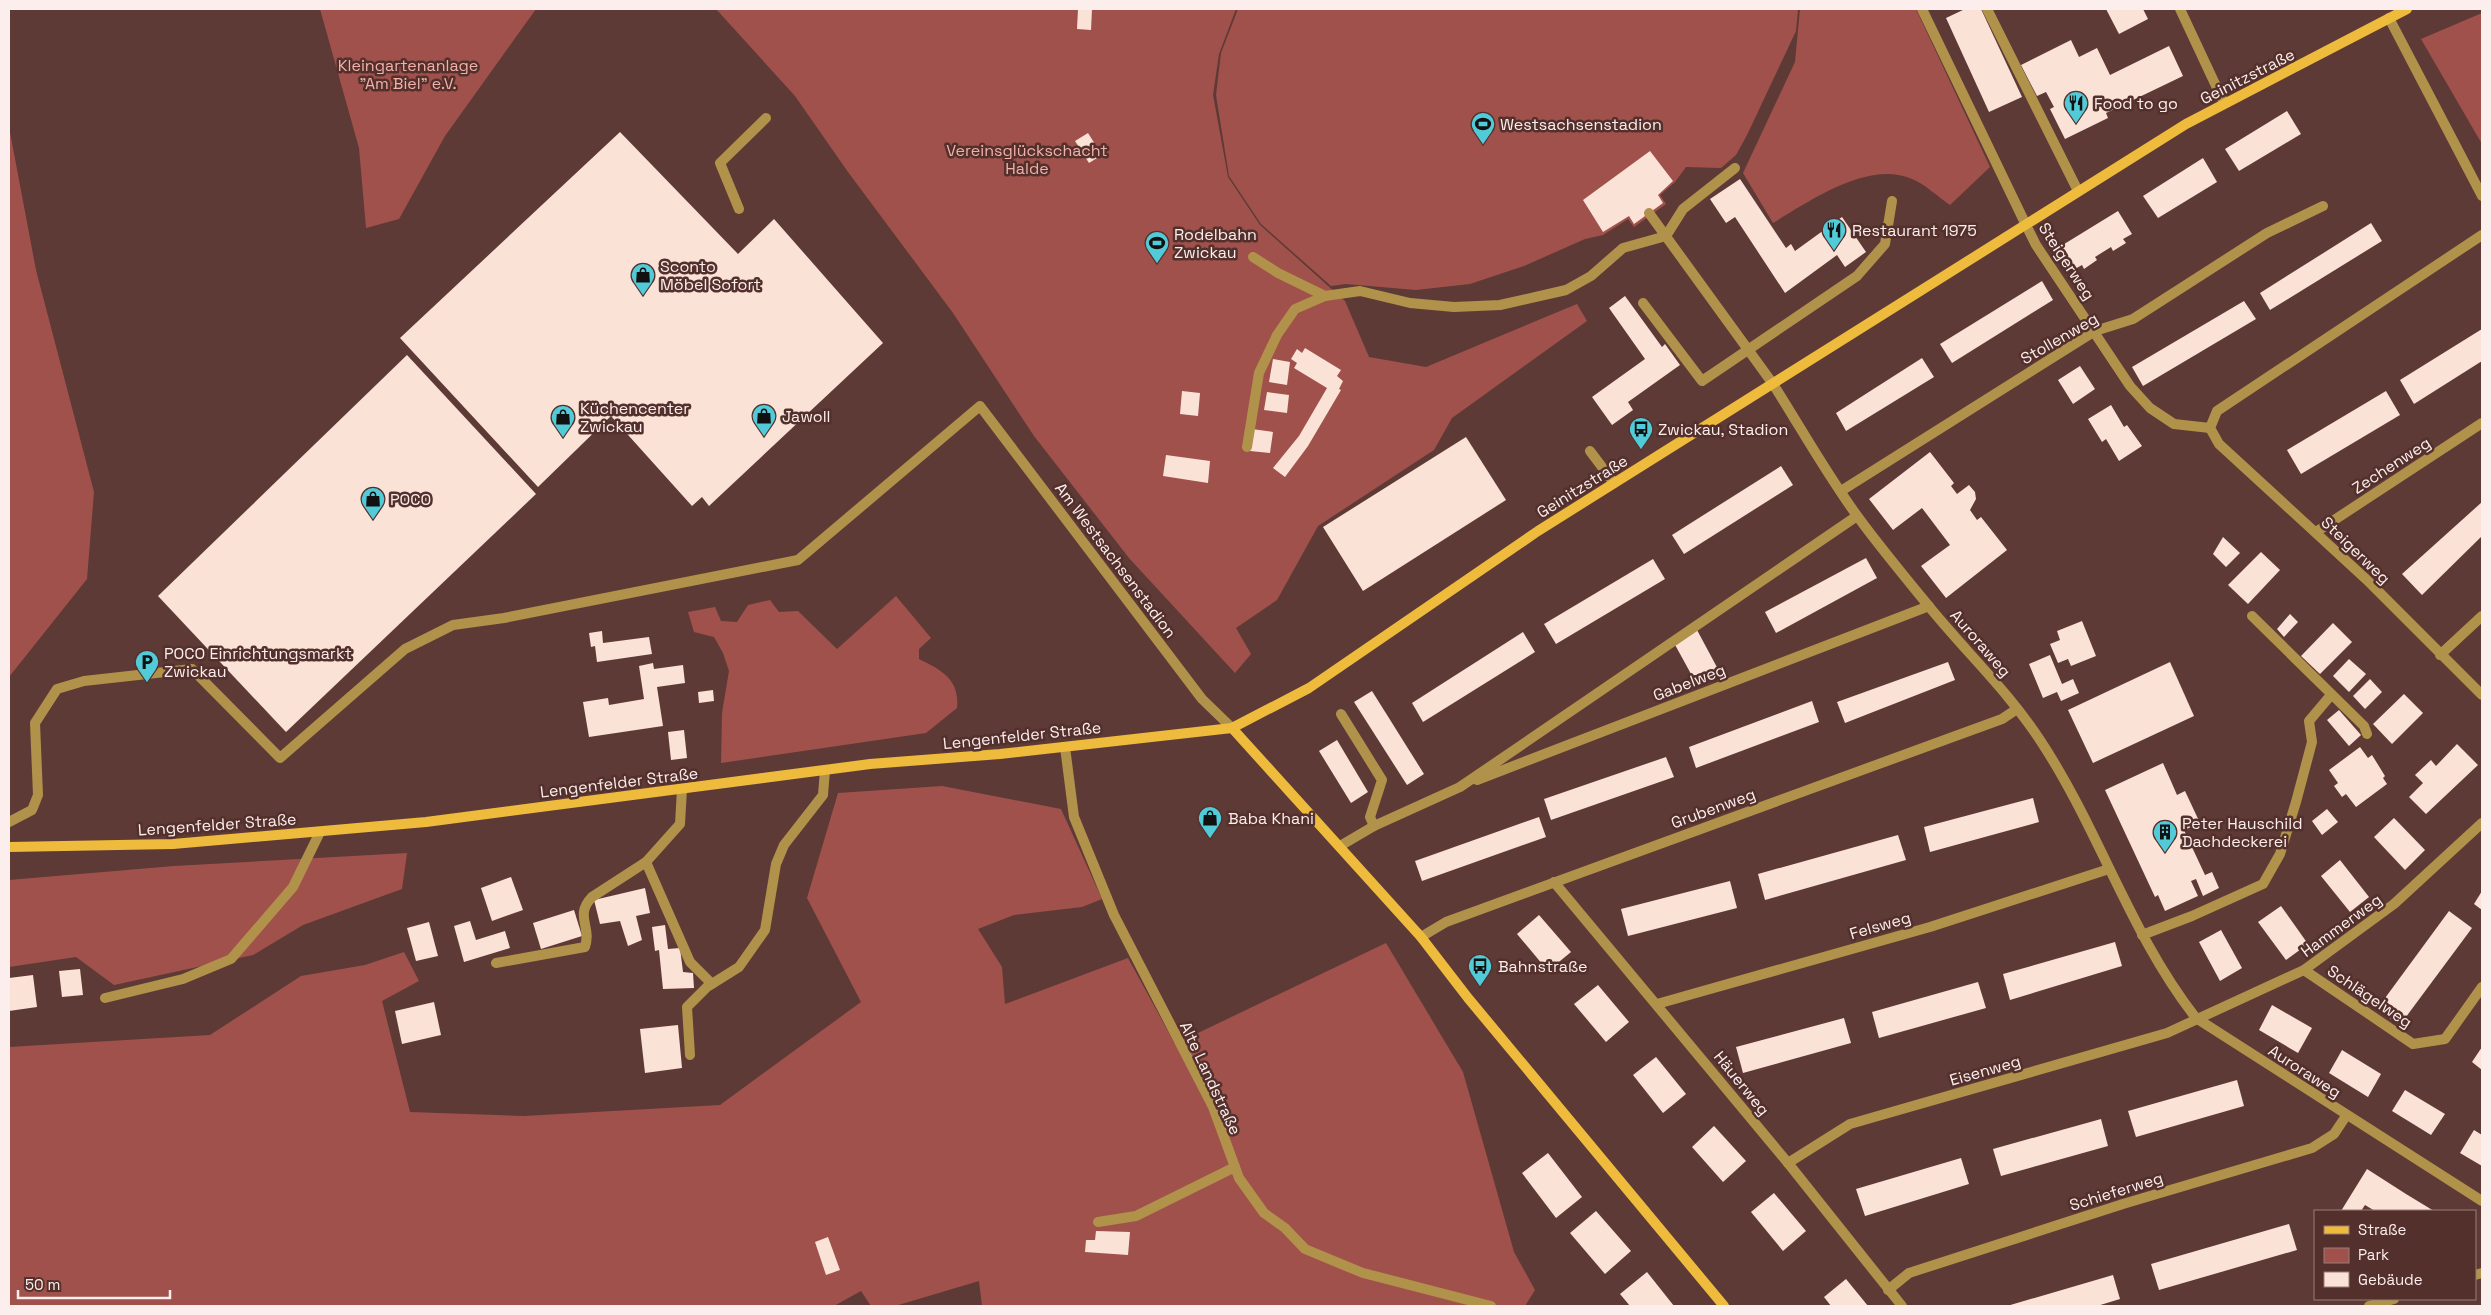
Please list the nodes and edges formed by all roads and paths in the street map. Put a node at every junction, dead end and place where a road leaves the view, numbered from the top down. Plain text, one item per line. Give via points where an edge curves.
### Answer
1 (1922, 9) edge
2 (1987, 9) edge
3 (2180, 9) edge
4 (2407, 9) edge
5 (2389, 18) junction
6 (2224, 103) junction
7 (766, 118) dead end
8 (1735, 168) dead end
9 (2078, 191) junction
10 (2482, 196) edge
11 (1892, 201) dead end
12 (2323, 206) dead end
13 (739, 209) dead end
14 (1649, 213) dead end
15 (2025, 223) junction
16 (2482, 235) edge
17 (1666, 236) junction
18 (1253, 257) dead end
19 (1325, 296) junction
20 (1643, 302) dead end
21 (2095, 331) junction
22 (1749, 348) junction
23 (1773, 384) junction
24 (2482, 423) edge
25 (2210, 428) junction
26 (1247, 447) dead end
27 (1590, 451) dead end
28 (1614, 482) junction
29 (1841, 491) junction
30 (1857, 516) junction
31 (2316, 532) junction
32 (1929, 606) junction
33 (2252, 616) dead end
34 (2482, 616) edge
35 (2440, 655) junction
36 (2331, 695) junction
37 (2482, 695) edge
38 (2017, 709) junction
39 (1342, 714) dead end
40 (1232, 728) junction
41 (2367, 734) dead end
42 (1065, 747) junction
43 (825, 770) junction
44 (1460, 786) junction
45 (682, 789) junction
46 (9, 822) edge
47 (2482, 823) edge
48 (1374, 826) junction
49 (320, 832) junction
50 (9, 846) edge
51 (1340, 846) junction
52 (646, 862) junction
53 (2109, 868) junction
54 (1554, 882) junction
55 (2142, 935) junction
56 (1421, 937) junction
57 (496, 963) dead end
58 (2304, 970) junction
59 (712, 984) junction
60 (2482, 987) edge
61 (106, 998) dead end
62 (1657, 1004) junction
63 (2196, 1018) junction
64 (690, 1055) dead end
65 (2346, 1116) junction
66 (1788, 1163) junction
67 (1235, 1168) junction
68 (2482, 1201) edge
69 (1098, 1222) dead end
70 (1888, 1290) junction
71 (2390, 1300) edge
72 (1490, 1306) edge
73 (1724, 1306) edge
74 (1902, 1306) edge
75 (2369, 1306) edge

1 - 15 street
2 - 9 street
3 - 6 street
4 - 5 main road, Geinitzstraße
5 - 6 main road, Geinitzstraße
5 - 10 street
6 - 9 main road, Geinitzstraße
7 - 13 street via 720,163
8 - 17 street via 1683,209
9 - 15 main road, Geinitzstraße
11 - 22 street via 1885,244 1857,276
12 - 21 street, Stollenweg via 2267,233 2133,319
14 - 17 street, Auroraweg
15 - 21 street, Steigerweg via 2036,245
15 - 23 main road, Geinitzstraße
16 - 25 street via 2218,412
17 - 19 street via 1624,248 1591,276 1566,290 1500,305 1454,308 1410,303 1360,291
17 - 22 street, Auroraweg
18 - 19 street
19 - 26 street via 1296,309 1277,334 1259,373
20 - 22 street via 1702,381
21 - 25 street, Steigerweg via 2130,386 2150,408 2174,424
21 - 29 street, Stollenweg
22 - 23 street, Auroraweg
23 - 28 main road, Geinitzstraße
23 - 29 street, Auroraweg
24 - 31 street, Zechenweg
25 - 31 street, Steigerweg via 2219,444
27 - 28 street
28 - 40 main road, Geinitzstraße via 1412,615 1309,688
29 - 30 street, Auroraweg
30 - 32 street, Auroraweg
30 - 44 street, Gabelweg
31 - 35 street, Steigerweg
32 - 38 street, Auroraweg
32 - 44 street, Gabelweg
33 - 36 street
34 - 35 street
35 - 37 street, Steigerweg
36 - 41 street via 2364,726
36 - 55 street via 2309,721 2312,742 2296,802 2280,854 2263,884
38 - 53 street, Auroraweg via 2068,785
38 - 54 street, Grubenweg via 2002,719
39 - 48 street via 1382,780 1370,817
40 - 42 main road, Lengenfelder Straße
40 - 46 street, Am Westsachsenstadion via 1202,699 980,406 798,560 504,618 453,624 405,649 280,758 192,669 84,681 57,690 35,723 38,795 32,810
40 - 51 main road
42 - 43 main road, Lengenfelder Straße
42 - 67 street, Alte Landstraße via 1074,817 1114,915 1212,1107
43 - 45 main road, Lengenfelder Straße
43 - 59 street via 823,795 784,845 776,864 765,930 739,967
44 - 48 street, Gabelweg
45 - 49 main road, Lengenfelder Straße via 426,822
45 - 52 street via 680,824
47 - 58 street, Hammerweg via 2394,904
48 - 51 street, Gabelweg
49 - 50 main road, Lengenfelder Straße via 173,844
49 - 61 street via 293,887 231,959 183,979
51 - 56 main road
52 - 57 street via 585,904 582,916 589,936 585,947
52 - 59 street via 690,962
53 - 55 street, Auroraweg
53 - 62 street, Felsweg via 1930,927
54 - 56 street, Grubenweg via 1446,922
54 - 62 street, Häuerweg
55 - 63 street, Auroraweg via 2174,991
56 - 73 main road
58 - 60 street, Schlägelweg via 2413,1044 2446,1039
58 - 63 street, Hammerweg
59 - 64 street via 687,1007
62 - 66 street, Häuerweg
63 - 65 street, Auroraweg
63 - 66 street, Eisenweg via 2167,1033 1850,1124
65 - 68 street, Auroraweg
65 - 70 street, Schieferweg via 2334,1134 2312,1148 1918,1270
66 - 70 street, Häuerweg
67 - 69 street via 1136,1216
67 - 72 street, Alte Landstraße via 1264,1213 1285,1228 1305,1249 1363,1273
70 - 74 street, Häuerweg
71 - 75 street

